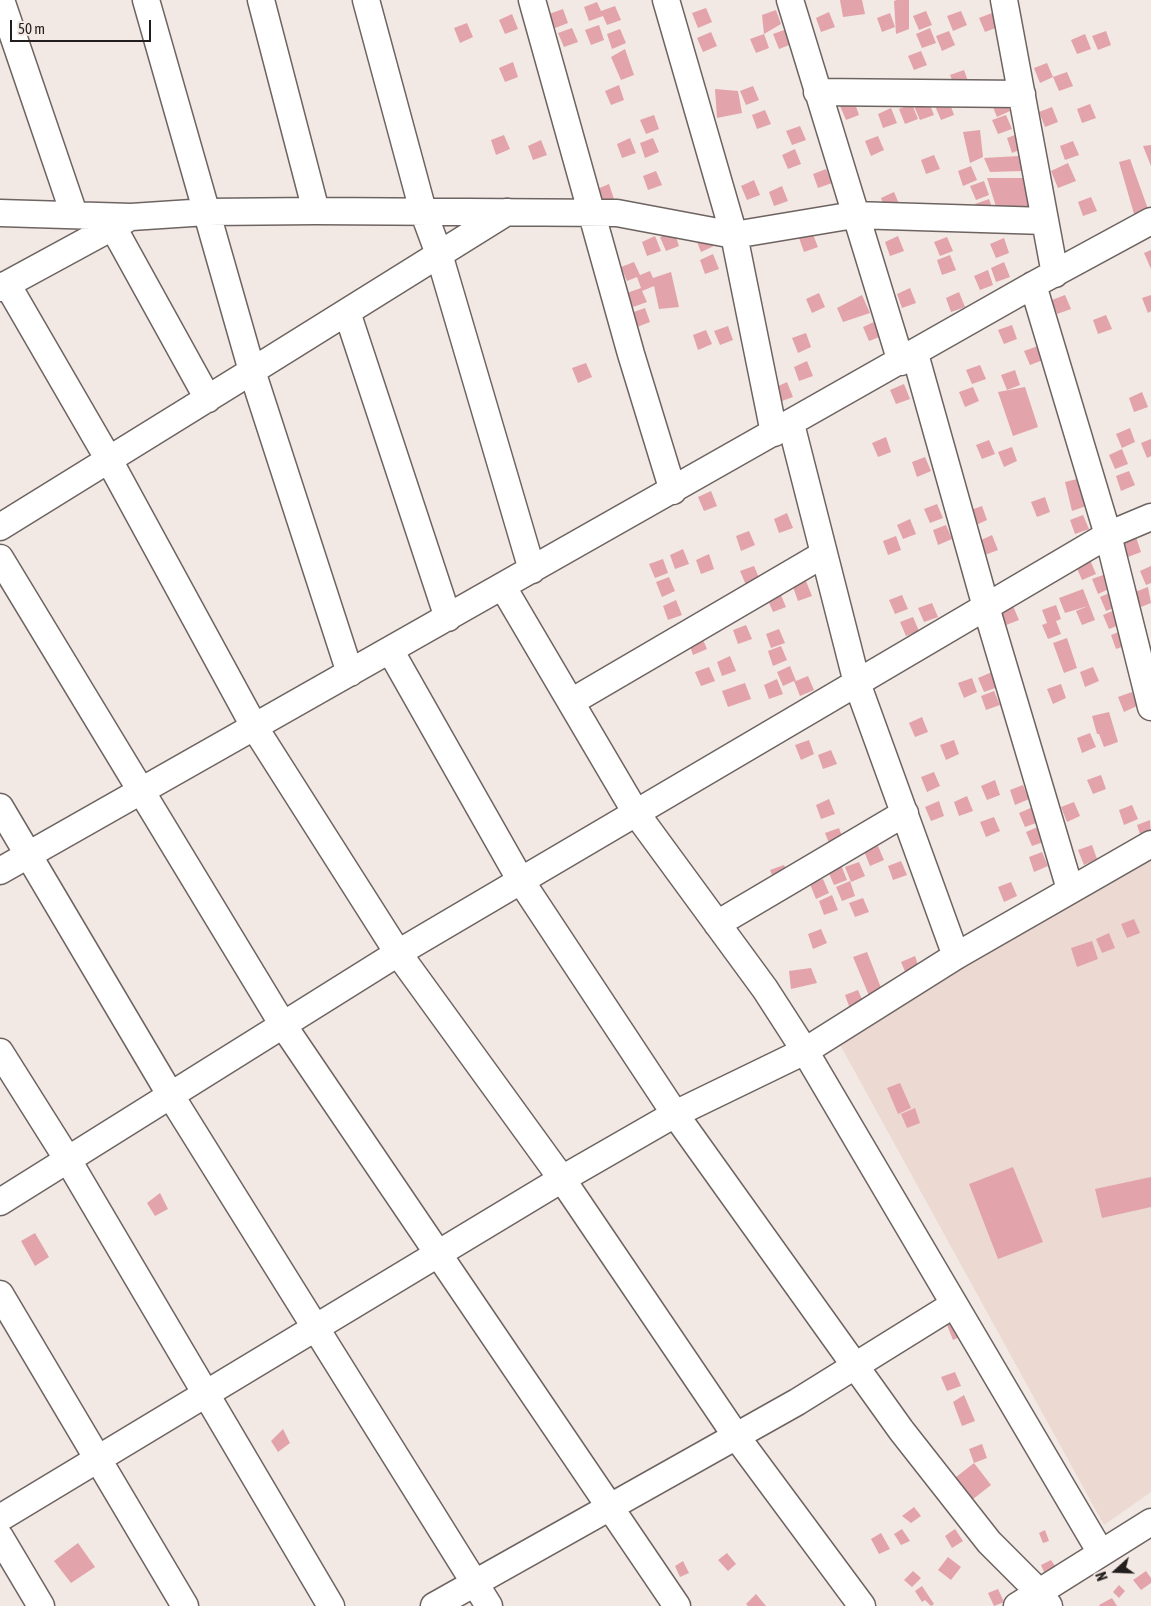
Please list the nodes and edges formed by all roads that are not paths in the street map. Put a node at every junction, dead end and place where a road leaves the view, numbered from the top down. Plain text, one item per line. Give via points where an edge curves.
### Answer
1 (1, 0) edge
2 (146, 0) edge
3 (261, 0) edge
4 (366, 0) edge
5 (532, 0) edge
6 (666, 0) edge
7 (790, 0) edge
8 (1004, 0) edge
9 (817, 92) junction
10 (1022, 94) junction
11 (316, 211) junction
12 (423, 211) junction
13 (207, 212) junction
14 (507, 212) junction
15 (592, 212) junction
16 (0, 213) edge
17 (74, 214) junction
18 (854, 215) junction
19 (1045, 221) junction
20 (1151, 221) edge
21 (122, 222) junction
22 (734, 235) junction
23 (440, 254) junction
24 (1044, 279) junction
25 (4, 286) edge
26 (348, 312) junction
27 (908, 358) junction
28 (252, 371) junction
29 (208, 398) junction
30 (782, 428) junction
31 (108, 460) junction
32 (673, 491) junction
33 (1151, 517) edge
34 (0, 527) edge
35 (1108, 535) junction
36 (824, 554) junction
37 (0, 558) edge
38 (532, 570) junction
39 (503, 587) junction
40 (986, 607) junction
41 (448, 618) junction
42 (390, 650) junction
43 (350, 674) junction
44 (857, 683) junction
45 (571, 702) junction
46 (1151, 707) edge
47 (255, 728) junction
48 (142, 791) junction
49 (0, 807) edge
50 (636, 813) junction
51 (905, 813) junction
52 (1151, 844) edge
53 (28, 855) junction
54 (0, 871) edge
55 (521, 881) junction
56 (1070, 889) junction
57 (717, 924) junction
58 (398, 953) junction
59 (956, 956) junction
60 (283, 1025) junction
61 (805, 1051) junction
62 (0, 1052) edge
63 (171, 1096) junction
64 (675, 1114) junction
65 (68, 1160) junction
66 (562, 1179) junction
67 (0, 1202) edge
68 (438, 1254) junction
69 (0, 1294) edge
70 (953, 1305) junction
71 (316, 1328) junction
72 (857, 1366) junction
73 (206, 1394) junction
74 (736, 1436) junction
75 (98, 1459) junction
76 (610, 1507) junction
77 (0, 1518) edge
78 (1151, 1522) edge
79 (0, 1537) edge
80 (1101, 1553) junction
81 (475, 1583) junction
82 (1044, 1599) edge
83 (42, 1606) edge
84 (186, 1606) edge
85 (331, 1606) edge
86 (434, 1606) edge
87 (489, 1606) edge
88 (676, 1606) edge
89 (862, 1606) edge
90 (1017, 1606) edge

1 - 17 street
2 - 13 street
3 - 11 street
4 - 12 street
5 - 15 street
6 - 22 street
7 - 9 street
8 - 10 street
9 - 10 street
9 - 18 street
10 - 19 street
11 - 12 street
11 - 13 street
12 - 14 street
12 - 23 street
13 - 21 street
13 - 28 street
14 - 15 street
14 - 23 street
15 - 22 street via 618,212
15 - 32 street
16 - 17 street
17 - 21 street
18 - 19 street
18 - 22 street
18 - 27 street
19 - 24 street
20 - 24 street
21 - 25 street
21 - 29 street
22 - 30 street
23 - 26 street
23 - 38 street
24 - 27 street
24 - 35 street
25 - 31 street
26 - 28 street
26 - 41 street
27 - 30 street
27 - 40 street
28 - 29 street
28 - 43 street
29 - 31 street
30 - 32 street
30 - 36 street
31 - 34 street
31 - 47 street
32 - 38 street
33 - 35 street
35 - 40 street
35 - 46 street
36 - 44 street
36 - 45 street
37 - 48 street
38 - 39 street
39 - 41 street
39 - 45 street
40 - 44 street
40 - 56 street
41 - 42 street
42 - 43 street
42 - 55 street
43 - 47 street
44 - 50 street
44 - 51 street
45 - 50 street
47 - 48 street
47 - 58 street
48 - 53 street
48 - 60 street
49 - 53 street
50 - 55 street
50 - 57 street
51 - 57 street
51 - 59 street
52 - 56 street
53 - 54 street
53 - 63 street
55 - 58 street
55 - 64 street
56 - 59 street
57 - 61 street
58 - 60 street
58 - 66 street
59 - 61 street
60 - 63 street
60 - 68 street
61 - 64 street
61 - 70 street
62 - 65 street
63 - 65 street
63 - 71 street
64 - 66 street
64 - 72 street
65 - 67 street
65 - 73 street
66 - 68 street
66 - 74 street
68 - 71 street
68 - 76 street
69 - 75 street
70 - 72 street
70 - 80 street
71 - 73 street
71 - 81 street
72 - 74 street
72 - 82 street via 901,1430 989,1542
73 - 75 street
73 - 85 street
74 - 76 street
74 - 89 street
75 - 77 street
75 - 84 street
76 - 81 street
76 - 88 street
78 - 80 street
79 - 83 street
80 - 82 street
81 - 86 street
81 - 87 street
82 - 90 street

